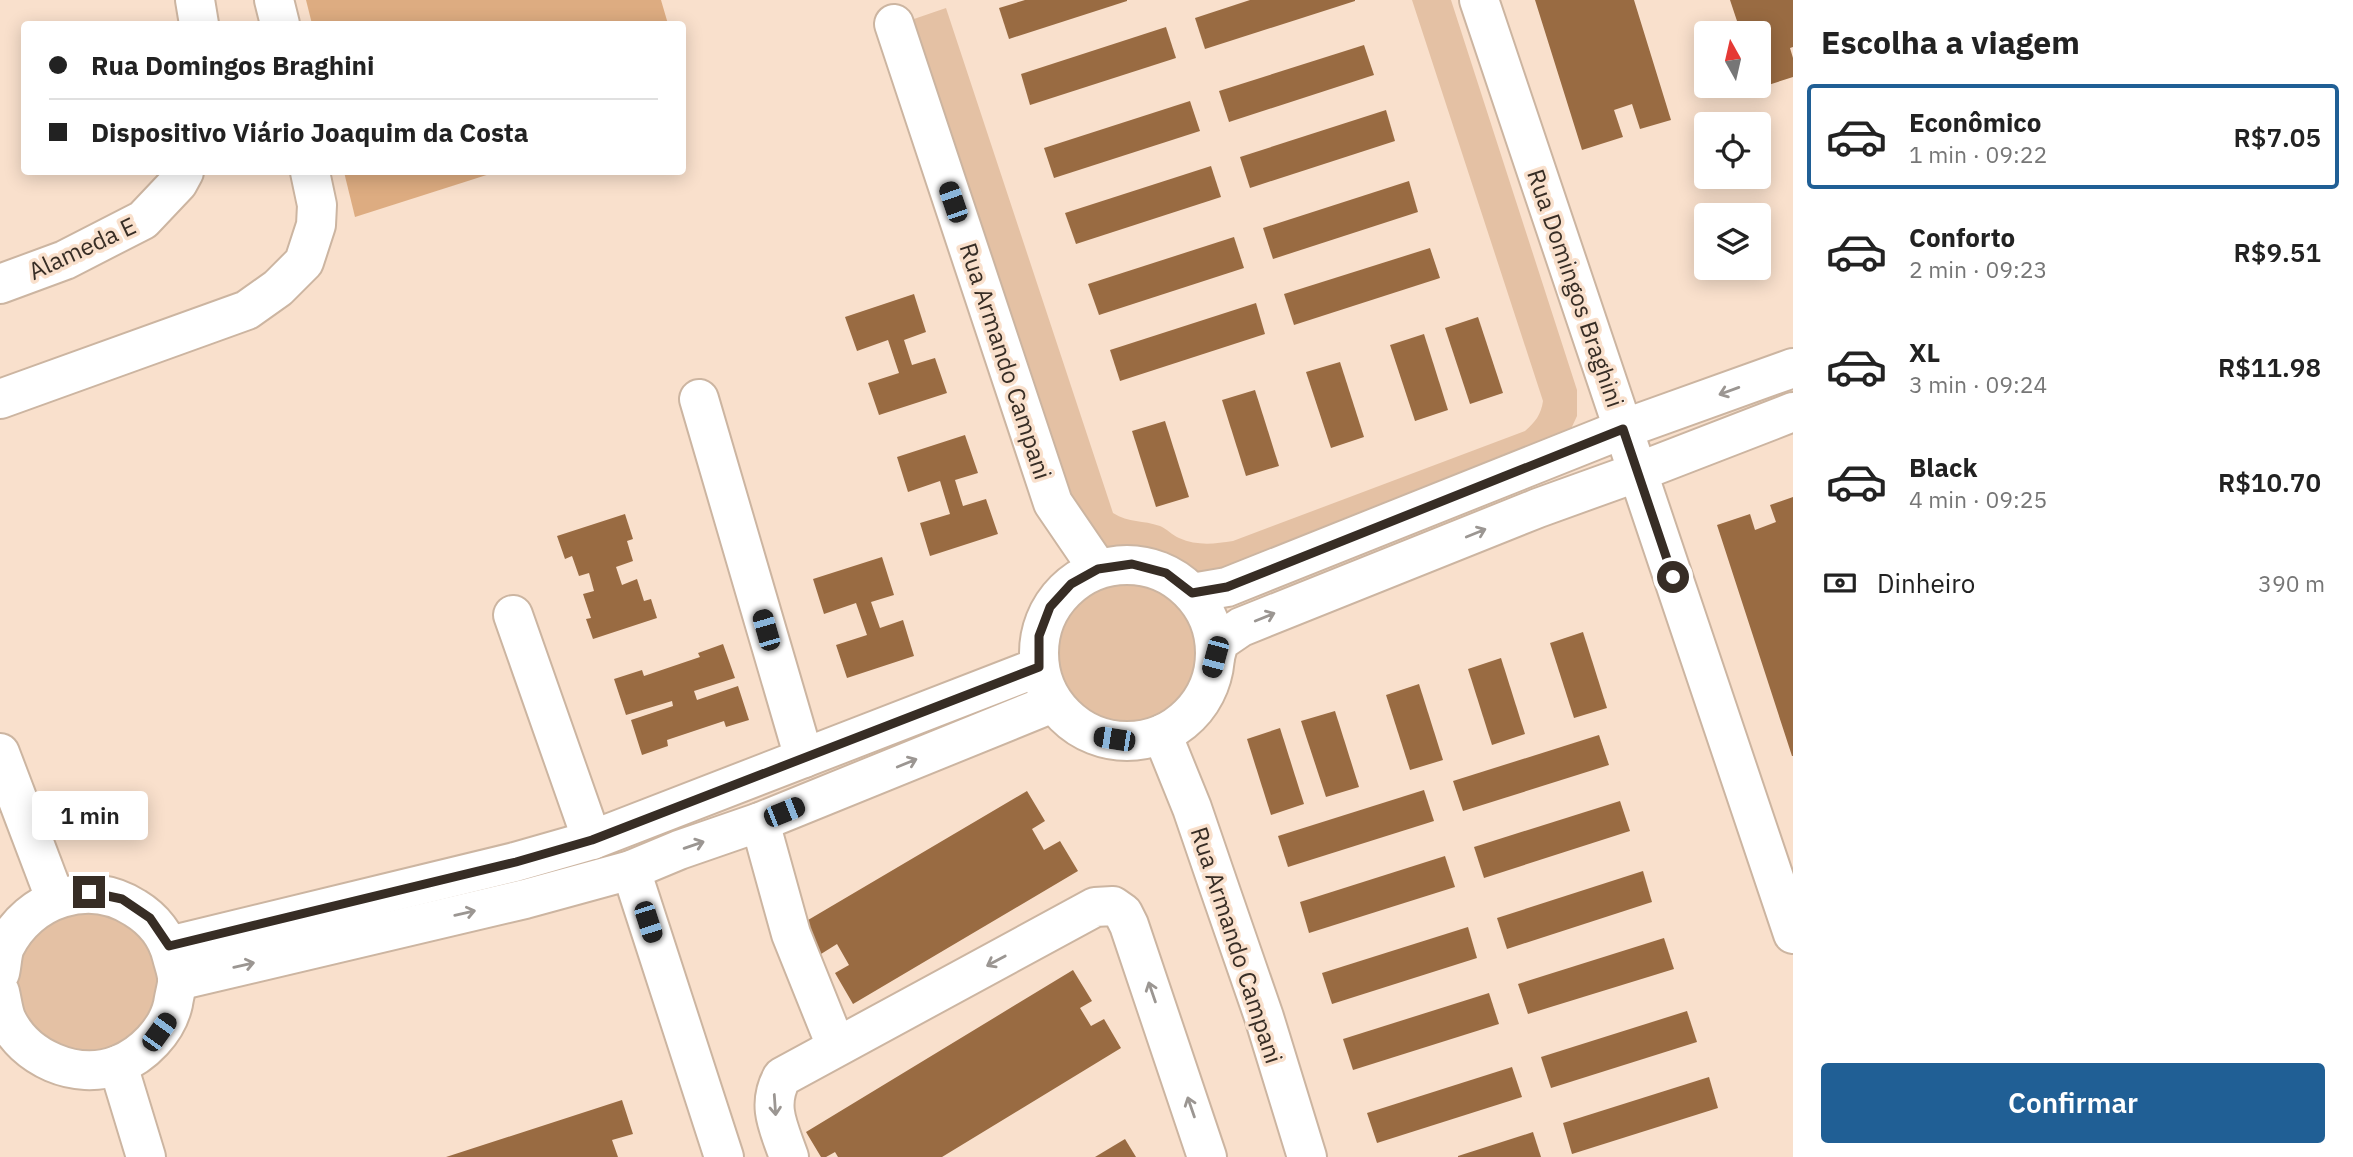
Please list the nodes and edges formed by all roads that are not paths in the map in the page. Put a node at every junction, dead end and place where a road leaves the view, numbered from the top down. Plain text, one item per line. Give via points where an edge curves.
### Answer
1 (195, 0) edge
2 (274, 0) edge
3 (1479, 0) edge
4 (198, 21) edge
5 (278, 21) edge
6 (894, 24) dead end
7 (182, 175) edge
8 (311, 175) edge
9 (0, 284) edge
10 (1793, 368) edge
11 (0, 399) edge
12 (699, 399) dead end
13 (1793, 412) edge
14 (1623, 429) junction
15 (1638, 472) junction
16 (1098, 569) junction
17 (1192, 593) junction
18 (513, 615) dead end
19 (1215, 657) junction
20 (1039, 667) junction
21 (1053, 703) junction
22 (1162, 734) junction
23 (0, 753) edge
24 (803, 758) junction
25 (760, 822) junction
26 (592, 840) junction
27 (631, 870) junction
28 (55, 898) junction
29 (1793, 934) edge
30 (173, 964) junction
31 (0, 973) edge
32 (2, 1009) edge
33 (836, 1046) junction
34 (117, 1065) junction
35 (146, 1157) edge
36 (724, 1157) edge
37 (789, 1157) edge
38 (1207, 1157) edge
39 (1307, 1157) edge

1 - 4 street
2 - 5 street
3 - 14 street, Rua Domingos Braghini
6 - 16 street, Rua Armando Campani via 1053,503
7 - 9 street, Alameda E via 143,220 65,260
8 - 11 street via 316,225 304,262 278,288 247,310
10 -> 14 street
12 - 24 street
13 - 15 street
14 - 15 street, Rua Domingos Braghini
14 - 17 street via 1227,587
19 -> 15 street via 1219,642 1241,626
15 - 29 street, Rua Domingos Braghini
16 - 17 street via 1132,564 1166,573
16 - 20 street via 1071,584 1050,607 1039,636
17 - 19 street via 1210,623
18 - 26 street
19 - 22 street via 1207,690 1187,721
20 - 21 street
20 - 24 street
21 - 22 street via 1074,724 1099,737 1128,741
25 -> 21 street
22 - 39 street, Rua Armando Campani via 1264,1017
23 - 28 street
24 - 26 street
27 -> 25 street
25 - 33 street via 791,934
26 - 30 street
30 -> 27 street via 512,902
27 - 36 street
28 - 30 street via 89,892 122,899 150,918
28 - 31 street via 25,918 5,948
30 - 34 street via 170,1017 148,1046
32 - 34 street via 24,1045 52,1063 85,1071
33 -> 37 street via 782,1077 775,1090 773,1104
38 -> 33 street via 1129,925 1113,906 1096,907
34 - 35 street

